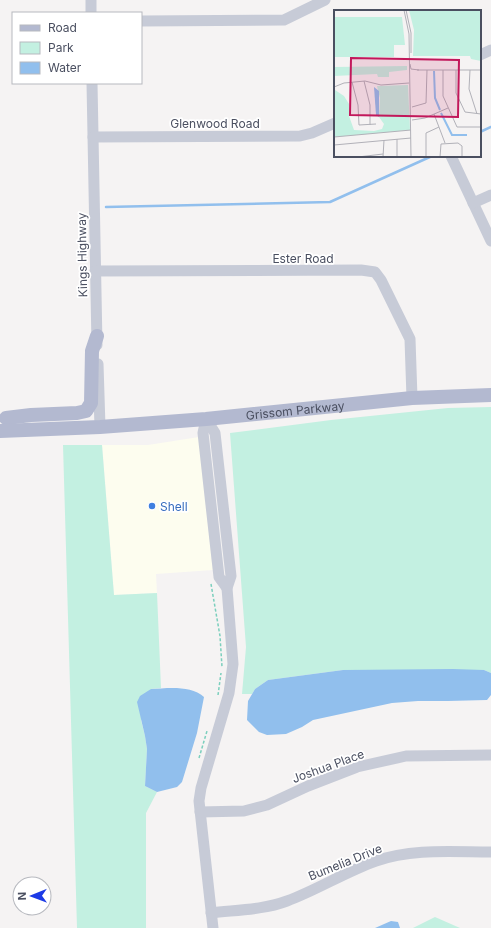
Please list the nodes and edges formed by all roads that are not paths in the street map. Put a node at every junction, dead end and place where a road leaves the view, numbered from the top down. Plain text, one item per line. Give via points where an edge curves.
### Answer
1 (91, 0) edge
2 (325, 0) edge
3 (91, 12) edge
4 (142, 21) edge
5 (491, 50) edge
6 (481, 55) edge
7 (92, 84) edge
8 (334, 123) edge
9 (93, 137) junction
10 (451, 157) edge
11 (491, 195) edge
12 (473, 203) junction
13 (491, 241) edge
14 (95, 271) junction
15 (97, 336) junction
16 (491, 396) edge
17 (412, 398) junction
18 (3, 418) edge
19 (206, 419) junction
20 (100, 427) junction
21 (0, 431) edge
22 (224, 511) junction
23 (212, 512) junction
24 (227, 588) junction
25 (491, 755) edge
26 (200, 812) junction
27 (491, 852) edge
28 (211, 913) junction
29 (213, 928) edge

1 - 3 street
2 - 4 street via 284,20
5 - 6 street
7 - 9 street, Kings Highway
8 - 9 street, Glenwood Road via 300,136
9 - 14 street, Kings Highway
10 - 12 street
11 - 12 street
12 - 13 street
14 - 15 street, Kings Highway
14 - 17 street, Ester Road via 375,272 410,339
15 - 18 main road via 92,351 91,403 86,411
15 - 20 street, Kings Highway
16 - 17 main road, Grissom Parkway
17 - 19 main road, Grissom Parkway
18 - 20 main road, Grissom Parkway
19 - 20 main road, Grissom Parkway
19 - 22 street via 215,433
19 - 23 street via 203,433
20 - 21 main road, Grissom Parkway
22 - 23 street
22 - 24 street via 231,576
23 - 24 street via 219,576
24 - 26 street via 233,664 229,693 201,788
25 - 26 street, Joshua Place via 406,756 357,767 267,805 244,812
26 - 28 street
27 - 28 street, Bumelia Drive via 402,855 376,861 287,901 265,907
28 - 29 street

